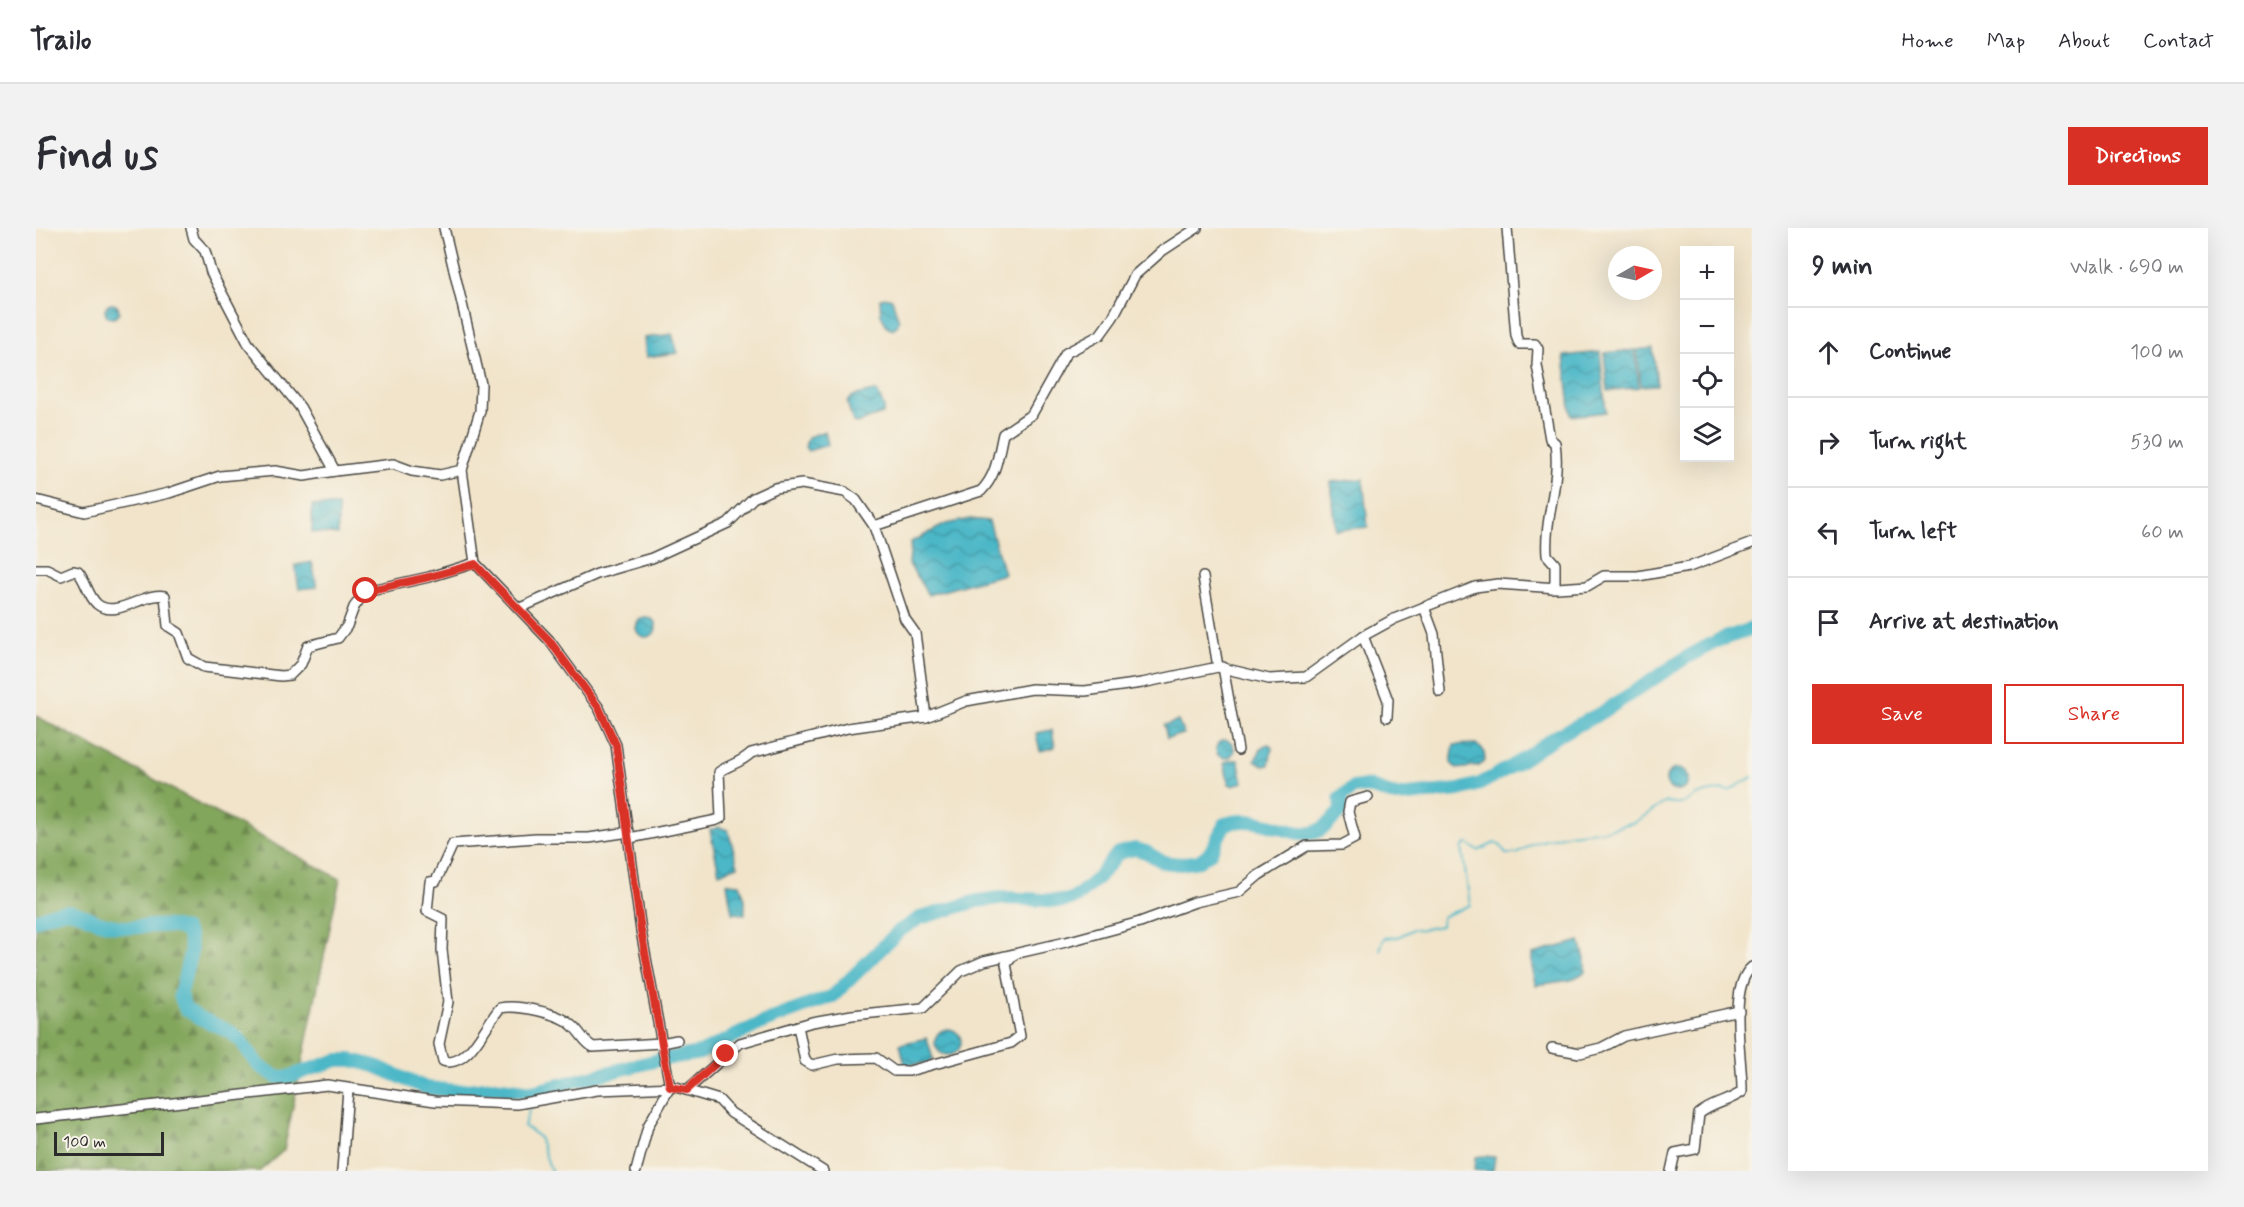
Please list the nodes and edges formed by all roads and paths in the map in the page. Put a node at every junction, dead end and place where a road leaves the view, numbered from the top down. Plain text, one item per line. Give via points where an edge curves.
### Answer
1 (191, 228) edge
2 (444, 228) edge
3 (1197, 228) edge
4 (1507, 228) edge
5 (462, 470) junction
6 (335, 471) junction
7 (36, 500) edge
8 (874, 526) junction
9 (1752, 543) edge
10 (475, 564) junction
11 (36, 569) edge
12 (1203, 577) dead end
13 (1551, 588) junction
14 (1424, 607) junction
15 (520, 608) junction
16 (1363, 636) junction
17 (1220, 667) junction
18 (1440, 692) dead end
19 (926, 717) junction
20 (1387, 717) dead end
21 (1238, 750) dead end
22 (1368, 796) dead end
23 (629, 835) junction
24 (1013, 956) junction
25 (1752, 967) edge
26 (1739, 1011) junction
27 (798, 1026) junction
28 (677, 1040) dead end
29 (663, 1048) junction
30 (1552, 1048) dead end
31 (670, 1087) junction
32 (348, 1089) junction
33 (687, 1090) junction
34 (36, 1119) edge
35 (342, 1171) edge
36 (636, 1171) edge
37 (823, 1171) edge
38 (1671, 1171) edge

1 - 6 street via 248,343 300,407
2 - 5 street via 481,384 480,411
3 - 8 street via 1135,275 1100,335 1066,353 1032,414 1003,434 998,464 981,490
4 - 13 street via 1516,336 1519,344 1534,344 1538,349 1550,440 1555,443 1557,458 1557,480 1546,531 1547,555 1555,564 1555,584
5 - 6 street via 440,474 393,464
5 - 10 street
6 - 7 street via 304,476 274,471 220,476 169,493 84,512
8 - 15 street via 856,500 845,492 801,484 775,488 753,498 728,523 652,558 597,574
8 - 19 street via 905,619 915,633
9 - 13 street via 1689,567 1638,576 1604,576 1587,586
10 - 11 street via 366,591 338,638 308,646 301,664 290,675 281,676 204,667 188,658 179,633 168,626 165,596 153,595 124,606 104,607 98,605 78,572 61,576
10 - 15 street
12 - 17 street
13 - 14 street via 1498,584 1475,587
14 - 16 street
14 - 18 street via 1434,634
15 - 23 street via 599,708 616,745
16 - 17 street via 1306,677 1269,679
16 - 20 street via 1388,700
17 - 19 street via 1085,691 1032,690 966,701
17 - 21 street
19 - 23 street via 848,728 751,753 719,772 721,818
22 - 24 street via 1350,802 1348,812 1355,838 1342,845 1307,846 1239,892
23 - 29 street via 641,931
23 - 29 street via 453,844 440,875 430,882 427,911 444,919 442,950 448,1002 440,1054 443,1061 460,1061 500,1008 513,1005 572,1024 592,1047
24 - 27 street via 984,961 961,971 923,1008 852,1015
24 - 27 street via 1006,964 1020,1036 1011,1043 909,1071 894,1071 876,1058 838,1059 812,1065 805,1061
25 - 26 street via 1741,980
26 - 30 street via 1624,1036 1580,1053
26 - 38 street via 1742,1092 1708,1106 1699,1114 1695,1149 1675,1153
27 - 33 street via 740,1043
28 - 29 street
29 - 31 street
31 - 32 street via 597,1090 517,1104 435,1101
31 - 33 street
31 - 36 street via 648,1126
32 - 34 street via 327,1085
32 - 35 street
33 - 37 street via 719,1100 731,1113

